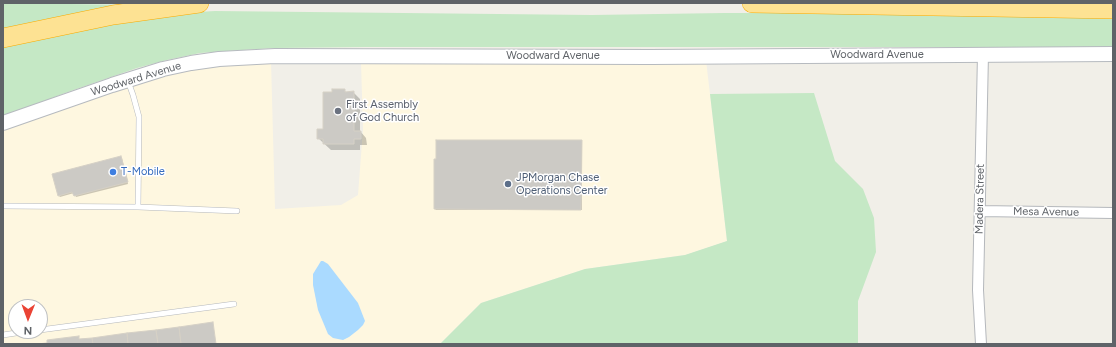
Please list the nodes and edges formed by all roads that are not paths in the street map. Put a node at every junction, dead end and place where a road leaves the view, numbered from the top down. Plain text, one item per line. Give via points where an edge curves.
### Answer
1 (199, 3) edge
2 (752, 3) edge
3 (1113, 9) edge
4 (3, 38) edge
5 (983, 54) junction
6 (1113, 54) edge
7 (127, 80) junction
8 (3, 123) edge
9 (3, 206) edge
10 (138, 207) junction
11 (238, 211) dead end
12 (980, 211) junction
13 (1113, 213) edge
14 (234, 304) dead end
15 (48, 329) edge
16 (981, 344) edge

1 - 4 highway via 113,15
2 - 3 highway
5 - 6 main road, Woodward Avenue
5 - 7 main road, Woodward Avenue via 275,56 191,63
5 - 12 street, Madera Street
7 - 8 main road, Woodward Avenue
7 - 10 lane via 139,117
9 - 10 lane
10 - 11 lane
12 - 13 street, Mesa Avenue
12 - 16 street, Madera Street via 978,290
14 - 15 lane

